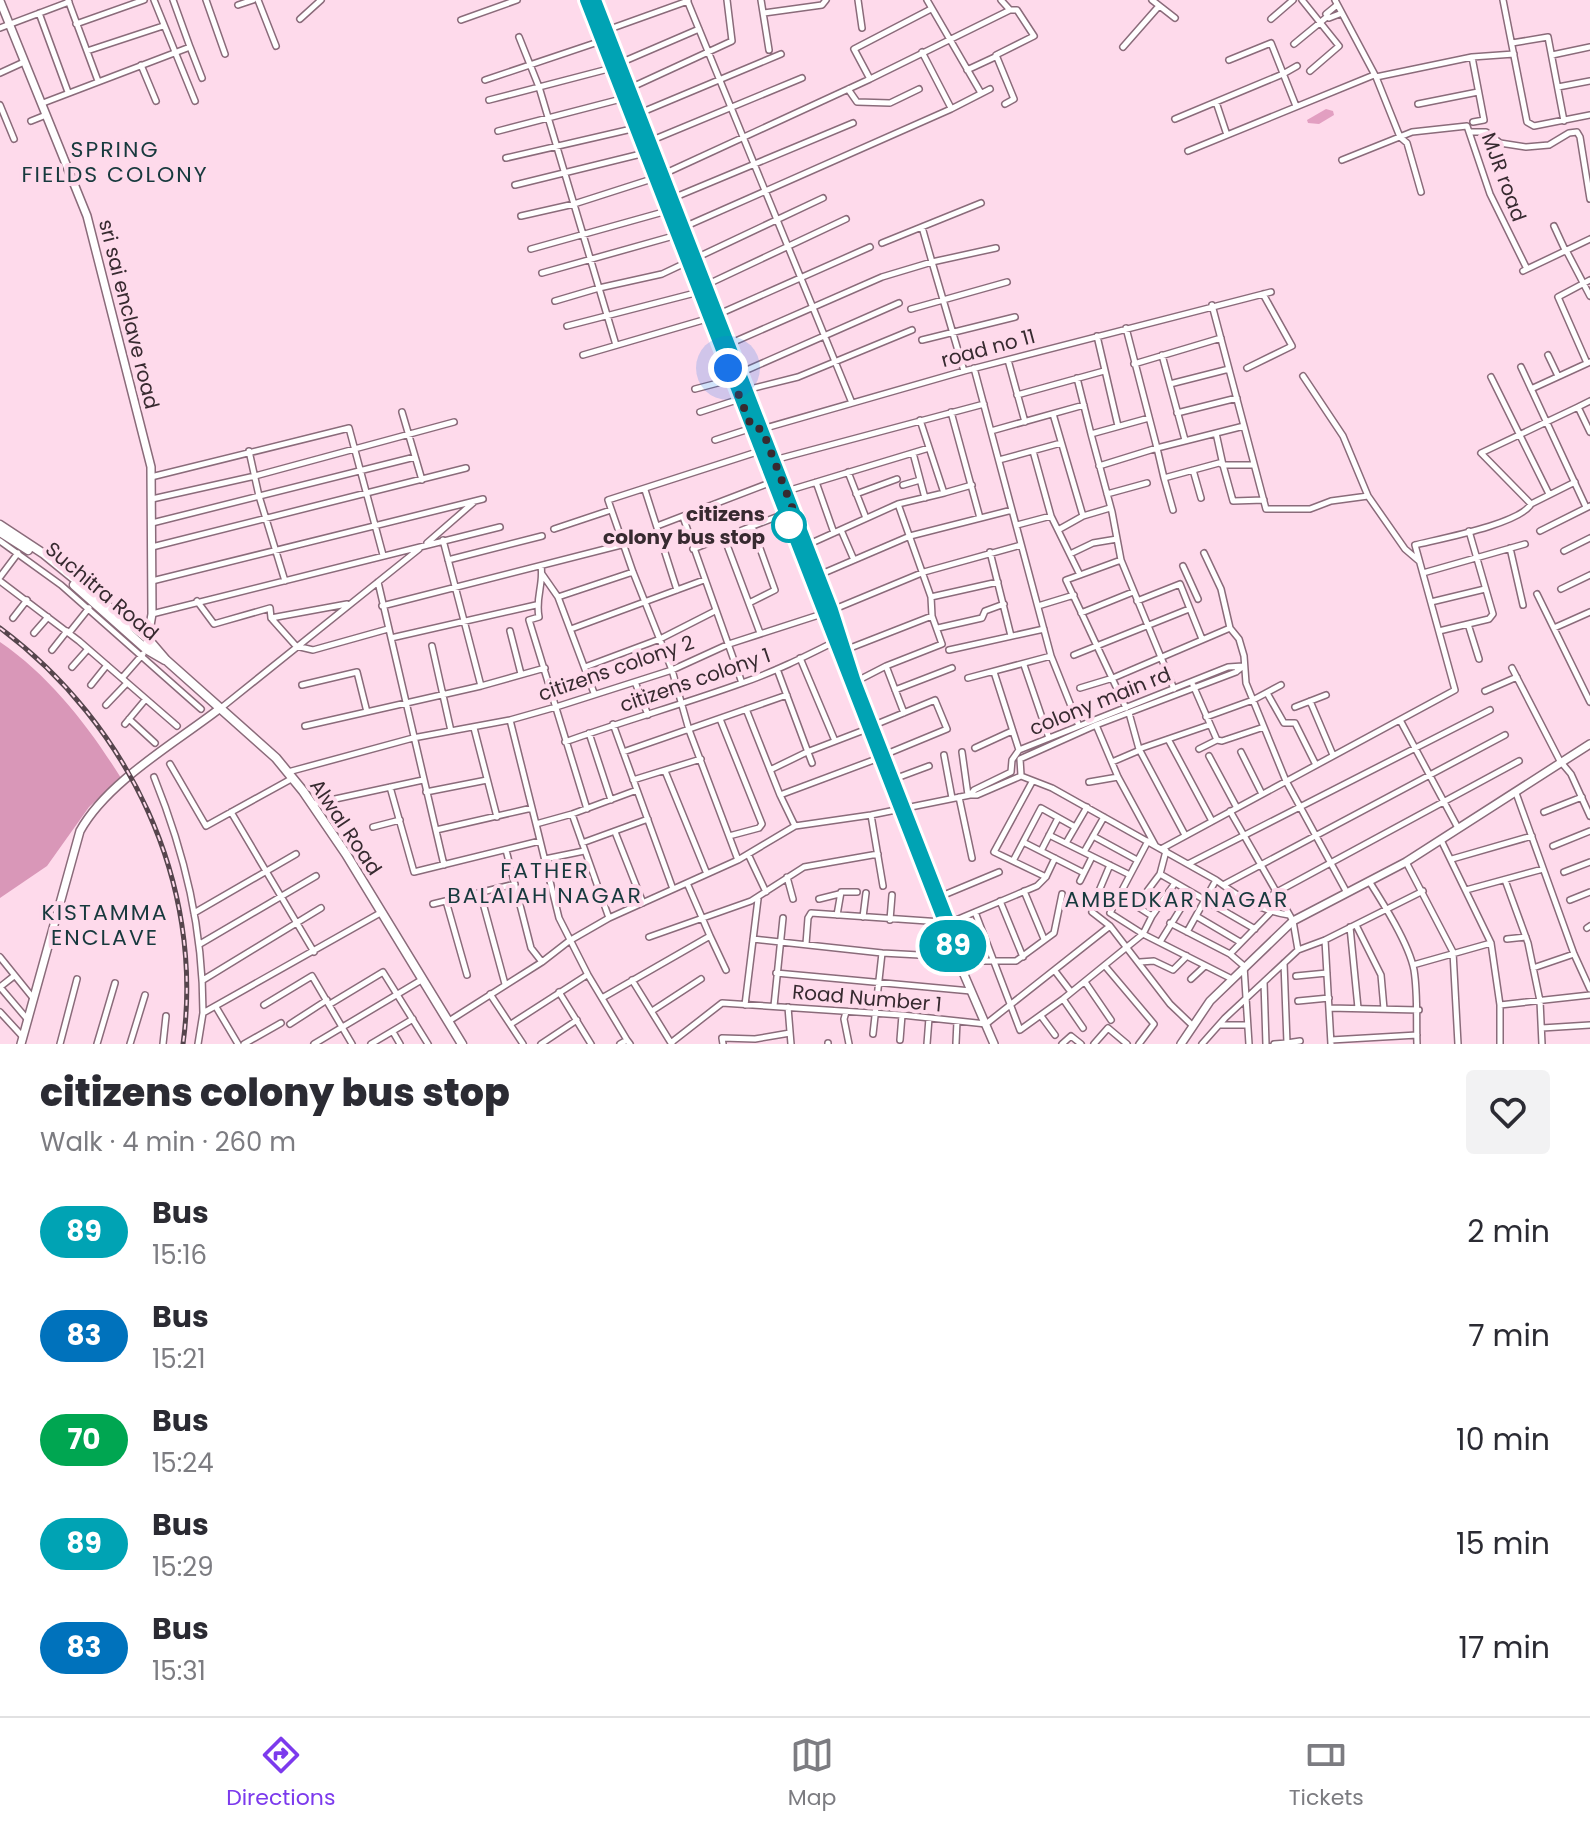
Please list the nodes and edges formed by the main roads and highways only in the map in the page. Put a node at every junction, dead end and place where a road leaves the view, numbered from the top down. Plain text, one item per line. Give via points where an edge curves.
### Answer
1 (0, 525) edge
2 (0, 532) edge
3 (166, 660) junction
4 (462, 1044) edge

1 - 3 main road, Suchitra Road via 44,554 148,639
2 - 3 main road, Suchitra Road via 67,579 144,652
3 - 4 main road, Alwal Road via 290,775 383,911

